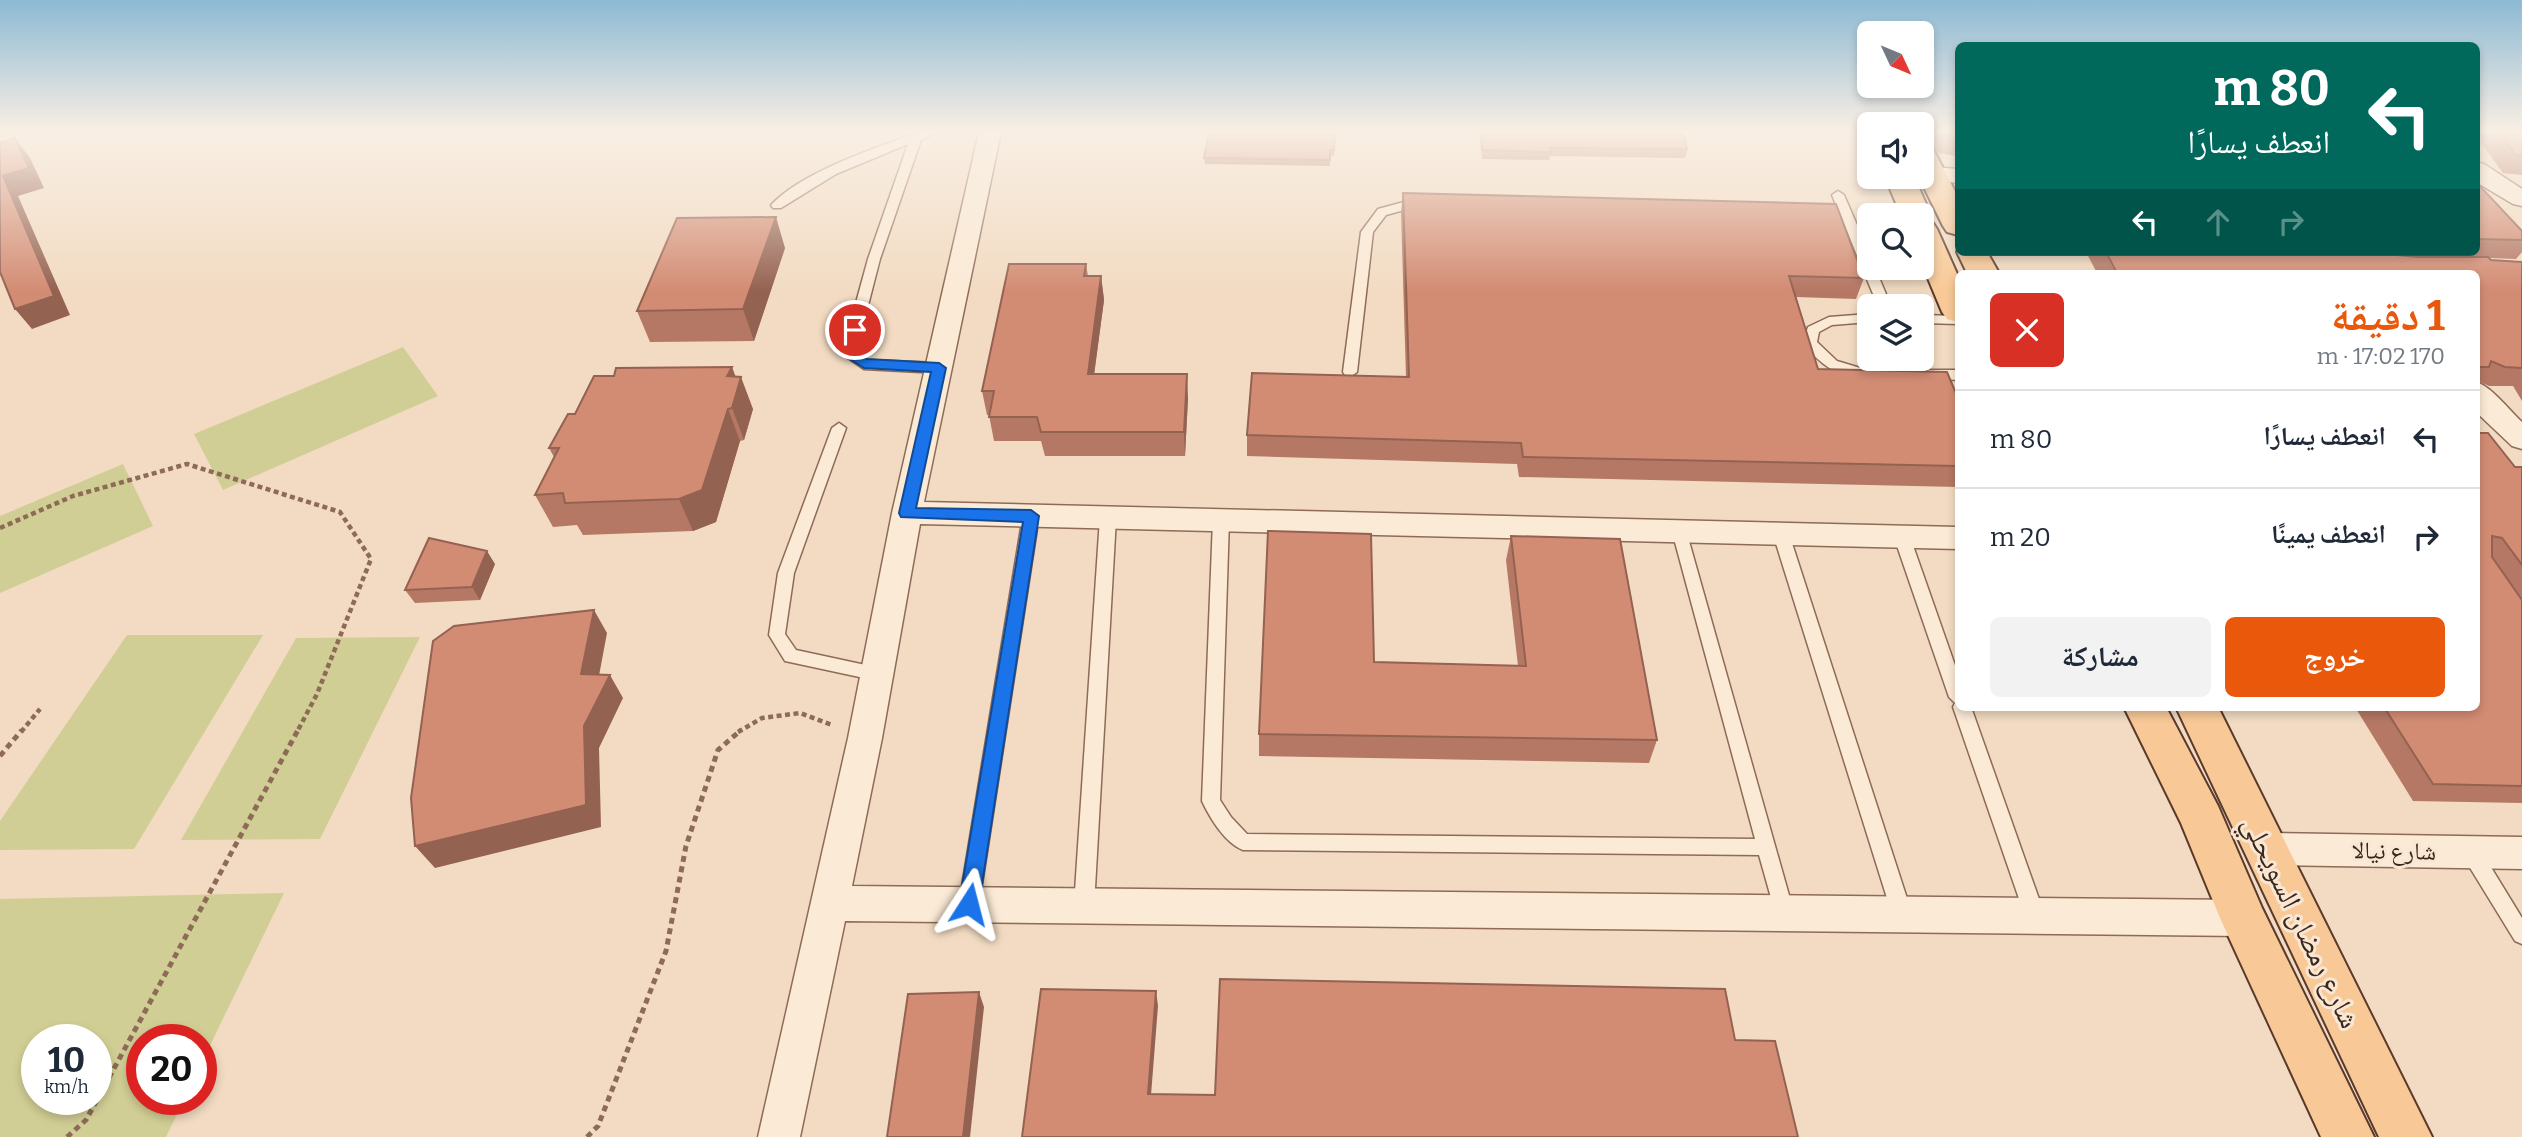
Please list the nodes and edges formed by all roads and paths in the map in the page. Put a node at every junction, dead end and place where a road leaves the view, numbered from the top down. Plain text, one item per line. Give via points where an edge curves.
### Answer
1 (807, 185) edge
2 (899, 185) edge
3 (979, 185) edge
4 (1940, 185) edge
5 (2498, 185) edge
6 (1838, 195) dead end
7 (2522, 199) edge
8 (2480, 200) edge
9 (1440, 201) edge
10 (777, 205) dead end
11 (1955, 219) edge
12 (1934, 257) edge
13 (1879, 294) edge
14 (1955, 305) edge
15 (1857, 319) edge
16 (1934, 319) edge
17 (1955, 320) edge
18 (939, 368) junction
19 (1350, 372) edge
20 (1882, 374) edge
21 (1917, 375) edge
22 (1955, 375) edge
23 (2480, 401) edge
24 (839, 428) dead end
25 (2522, 439) edge
26 (907, 513) junction
27 (1031, 516) junction
28 (1108, 518) junction
29 (1221, 520) junction
30 (0, 528) edge
31 (1680, 531) junction
32 (1781, 534) junction
33 (1902, 537) junction
34 (1955, 538) edge
35 (878, 674) junction
36 (1955, 688) edge
37 (40, 709) dead end
38 (1963, 711) edge
39 (2147, 711) edge
40 (2199, 711) edge
41 (866, 738) junction
42 (0, 755) edge
43 (1766, 847) junction
44 (2265, 849) junction
45 (2471, 852) junction
46 (2522, 853) edge
47 (830, 903) junction
48 (969, 904) junction
49 (1084, 905) junction
50 (1784, 913) junction
51 (1902, 914) junction
52 (2035, 916) junction
53 (2243, 918) junction
54 (2522, 935) edge
55 (67, 1137) edge
56 (587, 1137) edge
57 (779, 1137) edge
58 (2348, 1137) edge
59 (2406, 1137) edge

1 - 10 lane
2 - 18 lane via 849,354 864,364
3 - 18 street
4 - 11 main road
5 - 7 street
6 - 13 lane via 1837,209
7 - 8 street
9 - 19 lane via 1419,201 1382,212 1367,232
12 - 14 main road
15 - 20 lane via 1829,321 1813,330 1811,342 1823,360 1847,371
16 - 17 lane
18 - 26 street
21 - 22 lane
23 - 25 street
24 - 35 lane via 786,573 777,635 791,656
26 - 27 street
26 - 35 street
27 - 28 street
27 - 48 lane
28 - 29 street
28 - 49 lane
29 - 31 street
29 - 43 lane via 1211,801 1243,842
30 - 55 path via 73,496 187,464 340,512 371,559 317,694 86,1120
31 - 32 street
31 - 43 lane
32 - 33 street
32 - 51 lane
33 - 34 street
33 - 36 lane
35 - 41 street
37 - 42 path
38 - 52 lane
39 - 53 main road, شارع رمضان السويحلي via 2202,820
40 - 44 main road, شارع رمضان السويحلي
41 - 47 street
41 - 56 path via 800,713 762,718 718,750 685,846 666,951 598,1126
43 - 50 lane
44 - 45 street, شارع نيالا
44 - 59 main road, شارع رمضان السويحلي
45 - 46 street, شارع نيالا
45 - 54 lane
47 - 48 street
47 - 57 street
48 - 49 street
49 - 50 street
50 - 51 street
51 - 52 street
52 - 53 street
53 - 58 main road, شارع رمضان السويحلي

